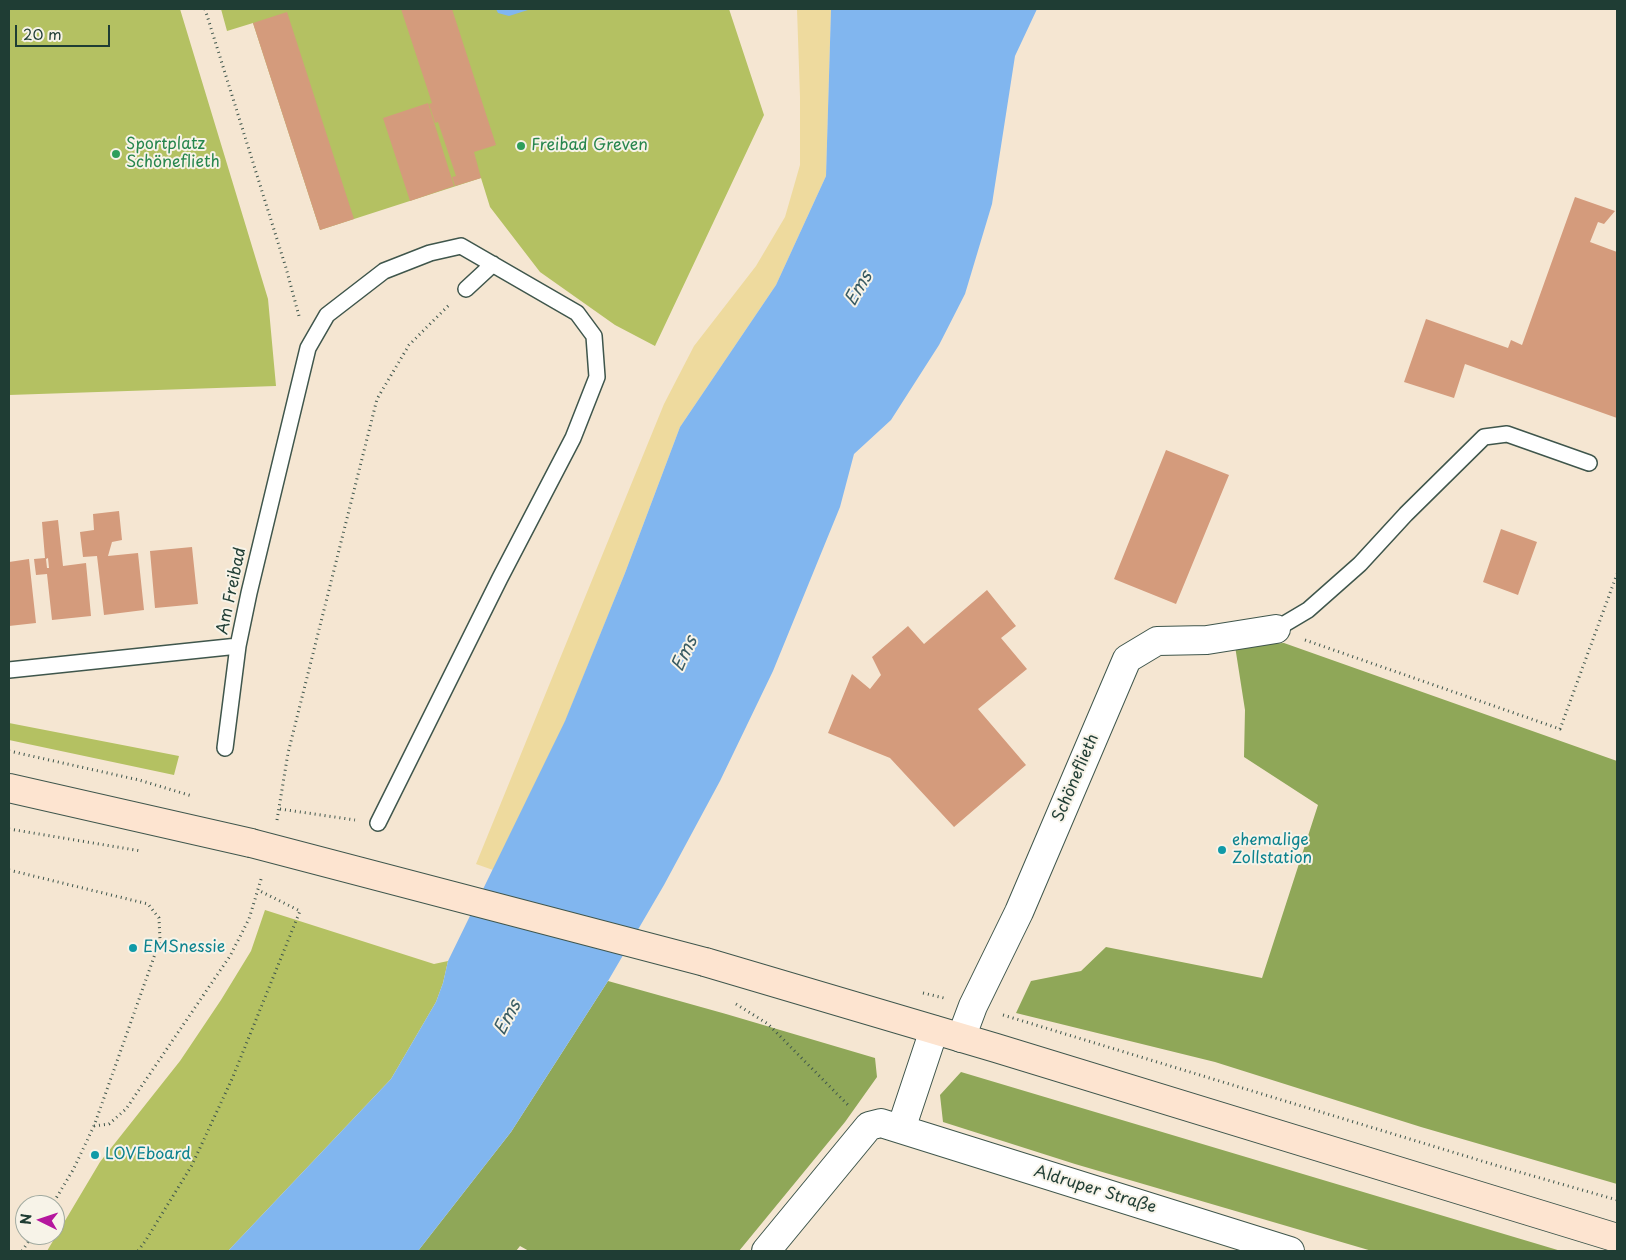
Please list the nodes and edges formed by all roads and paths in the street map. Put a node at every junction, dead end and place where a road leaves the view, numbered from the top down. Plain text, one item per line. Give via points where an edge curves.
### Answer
1 (206, 9) edge
2 (493, 264) junction
3 (466, 289) joint
4 (445, 299) dead end
5 (447, 307) junction
6 (308, 348) junction
7 (1589, 463) dead end
8 (1617, 574) edge
9 (1276, 630) junction
10 (238, 646) junction
11 (9, 670) edge
12 (224, 748) dead end
13 (9, 751) edge
14 (9, 788) edge
15 (192, 796) dead end
16 (280, 809) junction
17 (378, 823) joint
18 (275, 827) dead end
19 (9, 829) edge
20 (145, 852) dead end
21 (9, 870) edge
22 (263, 872) dead end
23 (258, 890) junction
24 (728, 1000) dead end
25 (934, 1030) junction
26 (961, 1038) junction
27 (94, 1126) junction
28 (869, 1126) junction
29 (901, 1129) junction
30 (58, 1195) edge
31 (1617, 1238) edge
32 (138, 1251) edge
33 (766, 1251) edge
34 (1290, 1251) edge

1 - 6 path
2 - 3 lane
2 - 6 lane, Am Freibad via 461,246 430,253 384,271 327,315
2 - 17 lane, Am Freibad via 576,313 594,336 597,377 573,438
3 - 5 path
4 - 5 path
5 - 16 path via 409,345 377,399 288,753
6 - 10 lane, Am Freibad
7 - 9 lane via 1507,434 1484,437 1360,564 1308,610
8 - 9 path via 1560,729
9 - 26 street, Schöneflieth via 1207,640 1157,641 1127,659 1019,912
10 - 11 lane, Am Freibad
10 - 12 lane
13 - 15 path via 139,780
14 - 25 main road, bridge via 250,843 705,962
16 - 17 path
16 - 18 path
19 - 20 path
21 - 27 path via 148,904 159,918 160,940
22 - 23 path
23 - 27 path via 249,919 230,956 126,1110 109,1124
23 - 32 path via 300,910 232,1079 192,1165
24 - 28 path via 768,1024
25 - 26 main road
25 - 29 street
26 - 31 main road
27 - 30 path
28 - 29 street, Aldruper Straße via 881,1123
28 - 33 street
29 - 34 street, Aldruper Straße

